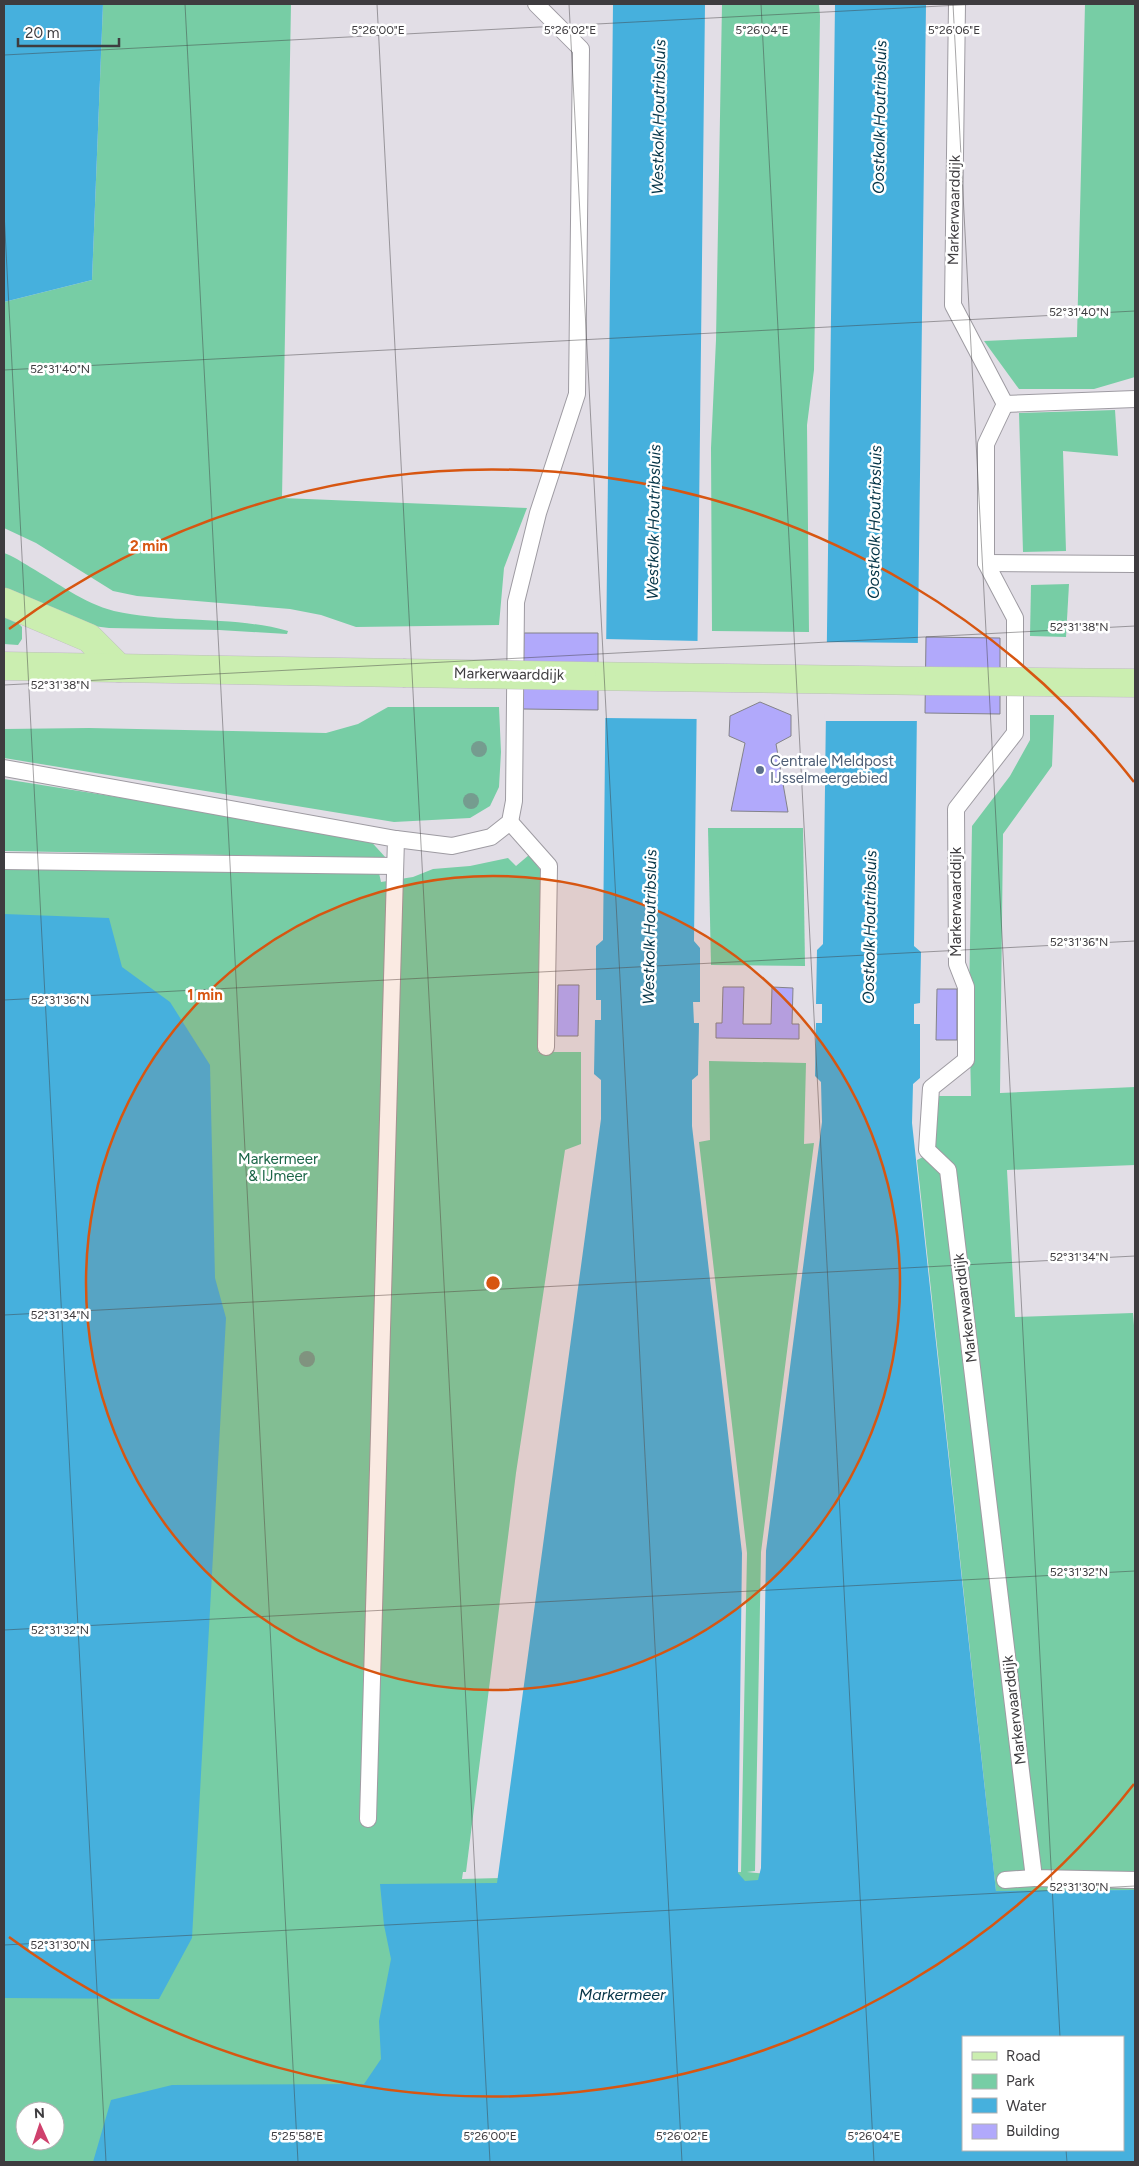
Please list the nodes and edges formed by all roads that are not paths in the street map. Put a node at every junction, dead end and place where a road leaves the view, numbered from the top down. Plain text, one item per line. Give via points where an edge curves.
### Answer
1 (536, 4) edge
2 (957, 4) edge
3 (1135, 399) edge
4 (1005, 404) junction
5 (986, 563) junction
6 (1135, 564) edge
7 (4, 602) edge
8 (4, 666) edge
9 (119, 668) junction
10 (1135, 683) edge
11 (4, 768) edge
12 (510, 822) junction
13 (396, 839) junction
14 (4, 861) edge
15 (394, 866) junction
16 (546, 1047) dead end
17 (368, 1819) dead end
18 (1034, 1878) junction
19 (1005, 1880) dead end
20 (1135, 1880) edge

1 - 12 lane via 581,49 577,394 538,513 516,602 514,800
2 - 4 lane, Markerwaarddijk via 953,305
3 - 4 lane
4 - 5 lane via 986,444
5 - 6 lane
5 - 18 lane, Markerwaarddijk via 1015,618 1014,734 956,809 957,964 966,987 966,1060 931,1088 927,1150 948,1170
7 - 9 main road via 89,638
8 - 9 main road, Markerwaarddijk
9 - 10 main road, Markerwaarddijk, bridge
11 - 13 lane
12 - 13 lane via 491,838 452,846
12 - 16 lane via 549,866
13 - 15 lane
14 - 15 lane
15 - 17 lane
18 - 19 lane
18 - 20 lane

